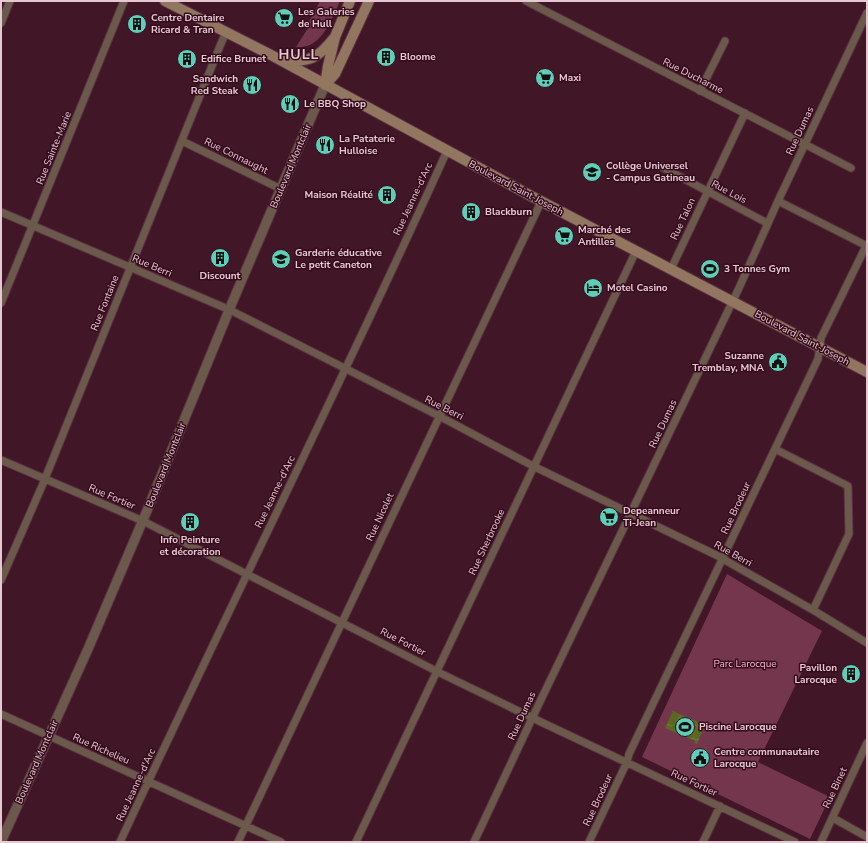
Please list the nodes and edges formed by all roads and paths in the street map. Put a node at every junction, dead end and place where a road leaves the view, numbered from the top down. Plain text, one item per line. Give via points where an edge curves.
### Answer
1 (10, 1) edge
2 (124, 1) edge
3 (165, 1) edge
4 (350, 1) edge
5 (369, 1) edge
6 (526, 1) edge
7 (867, 13) edge
8 (1, 23) edge
9 (226, 32) junction
10 (335, 37) junction
11 (725, 41) dead end
12 (273, 56) junction
13 (325, 85) junction
14 (700, 91) junction
15 (745, 113) junction
16 (182, 141) junction
17 (806, 144) junction
18 (447, 151) junction
19 (660, 166) dead end
20 (851, 168) dead end
21 (281, 189) junction
22 (708, 192) junction
23 (778, 201) junction
24 (541, 202) junction
25 (1, 212) edge
26 (768, 223) junction
27 (33, 225) junction
28 (867, 246) edge
29 (636, 251) junction
30 (130, 267) junction
31 (671, 269) junction
32 (732, 301) junction
33 (1, 303) edge
34 (230, 310) junction
35 (819, 347) junction
36 (345, 369) junction
37 (867, 372) edge
38 (439, 416) junction
39 (775, 449) junction
40 (1, 460) edge
41 (533, 466) junction
42 (45, 479) junction
43 (631, 513) junction
44 (143, 521) junction
45 (723, 559) junction
46 (247, 574) junction
47 (1, 580) edge
48 (813, 610) junction
49 (342, 622) junction
50 (867, 643) edge
51 (437, 670) junction
52 (1, 714) edge
53 (533, 718) junction
54 (49, 736) junction
55 (867, 742) edge
56 (627, 762) junction
57 (149, 782) junction
58 (720, 806) junction
59 (833, 818) junction
60 (246, 825) junction
61 (867, 837) edge
62 (1, 842) edge
63 (120, 842) edge
64 (238, 842) edge
65 (280, 842) edge
66 (356, 842) edge
67 (474, 842) edge
68 (589, 842) edge
69 (703, 842) edge
70 (795, 842) edge
71 (821, 842) edge

1 - 8 street
2 - 27 street, Rue Sainte-Marie
3 - 9 main road, Boulevard Saint-Joseph
4 - 10 main road, Boulevard Montclair
5 - 13 main road, Boulevard Montclair via 335,74
6 - 14 street, Rue Ducharme
7 - 17 street, Rue Dumas
9 - 12 main road, Boulevard Saint-Joseph
9 - 16 street, Rue Fontaine
10 - 12 main road via 312,58 296,61
10 - 13 main road, Boulevard Montclair
11 - 14 street
12 - 13 main road, Boulevard Saint-Joseph
13 - 18 main road, Boulevard Saint-Joseph
13 - 21 street, Boulevard Montclair
14 - 15 street, Rue Ducharme
15 - 17 street, Rue Ducharme
15 - 22 street, Rue Talon
16 - 21 street, Rue Connaught
16 - 30 street, Rue Fontaine
17 - 20 street, Rue Ducharme
17 - 23 street, Rue Dumas
18 - 24 main road, Boulevard Saint-Joseph
18 - 36 street, Rue Jeanne-d'Arc
19 - 22 street, Rue Lois
21 - 34 street, Boulevard Montclair
22 - 26 street, Rue Lois
22 - 31 street, Rue Talon
23 - 26 street, Rue Dumas
23 - 28 street
24 - 29 main road, Boulevard Saint-Joseph
24 - 38 street, Rue Nicolet
25 - 27 street, Rue Berri
26 - 32 street, Rue Dumas
27 - 30 street, Rue Berri
27 - 33 street, Rue Sainte-Marie
28 - 35 street, Rue Brodeur via 821,338
29 - 31 main road, Boulevard Saint-Joseph
29 - 41 street, Rue Sherbrooke
30 - 34 street, Rue Berri
30 - 42 street, Rue Fontaine
31 - 32 main road, Boulevard Saint-Joseph
32 - 35 main road, Boulevard Saint-Joseph
32 - 43 street, Rue Dumas
34 - 36 street, Rue Berri
34 - 44 street, Boulevard Montclair
35 - 37 main road, Boulevard Saint-Joseph
35 - 39 street, Rue Brodeur via 818,359
36 - 38 street, Rue Berri
36 - 46 street, Rue Jeanne-d'Arc
38 - 41 street, Rue Berri
38 - 49 street, Rue Nicolet
39 - 45 street, Rue Brodeur
39 - 48 street via 848,486 849,534
40 - 42 street, Rue Fortier
41 - 43 street, Rue Berri
41 - 51 street, Rue Sherbrooke
42 - 44 street, Rue Fortier
42 - 47 street, Rue Fontaine
43 - 45 street, Rue Berri
43 - 53 street, Rue Dumas
44 - 46 street, Rue Fortier
44 - 54 street, Boulevard Montclair
45 - 48 street, Rue Berri
45 - 56 street, Rue Brodeur
46 - 49 street, Rue Fortier
46 - 57 street, Rue Jeanne-d'Arc
48 - 50 street, Rue Berri
49 - 51 street, Rue Fortier
49 - 60 street, Rue Nicolet
51 - 53 street, Rue Fortier
51 - 66 street, Rue Sherbrooke
52 - 54 street, Rue Richelieu
53 - 56 street, Rue Fortier
53 - 67 street, Rue Dumas
54 - 57 street, Rue Richelieu
54 - 62 street, Boulevard Montclair
55 - 59 street, Rue Binet
56 - 58 street, Rue Fortier
56 - 68 street, Rue Brodeur
57 - 60 street, Rue Richelieu
57 - 63 street, Rue Jeanne-d'Arc
58 - 69 street
58 - 70 street, Rue Fortier
59 - 61 street
59 - 71 street, Rue Binet
60 - 64 street, Rue Nicolet
60 - 65 street, Rue Richelieu

